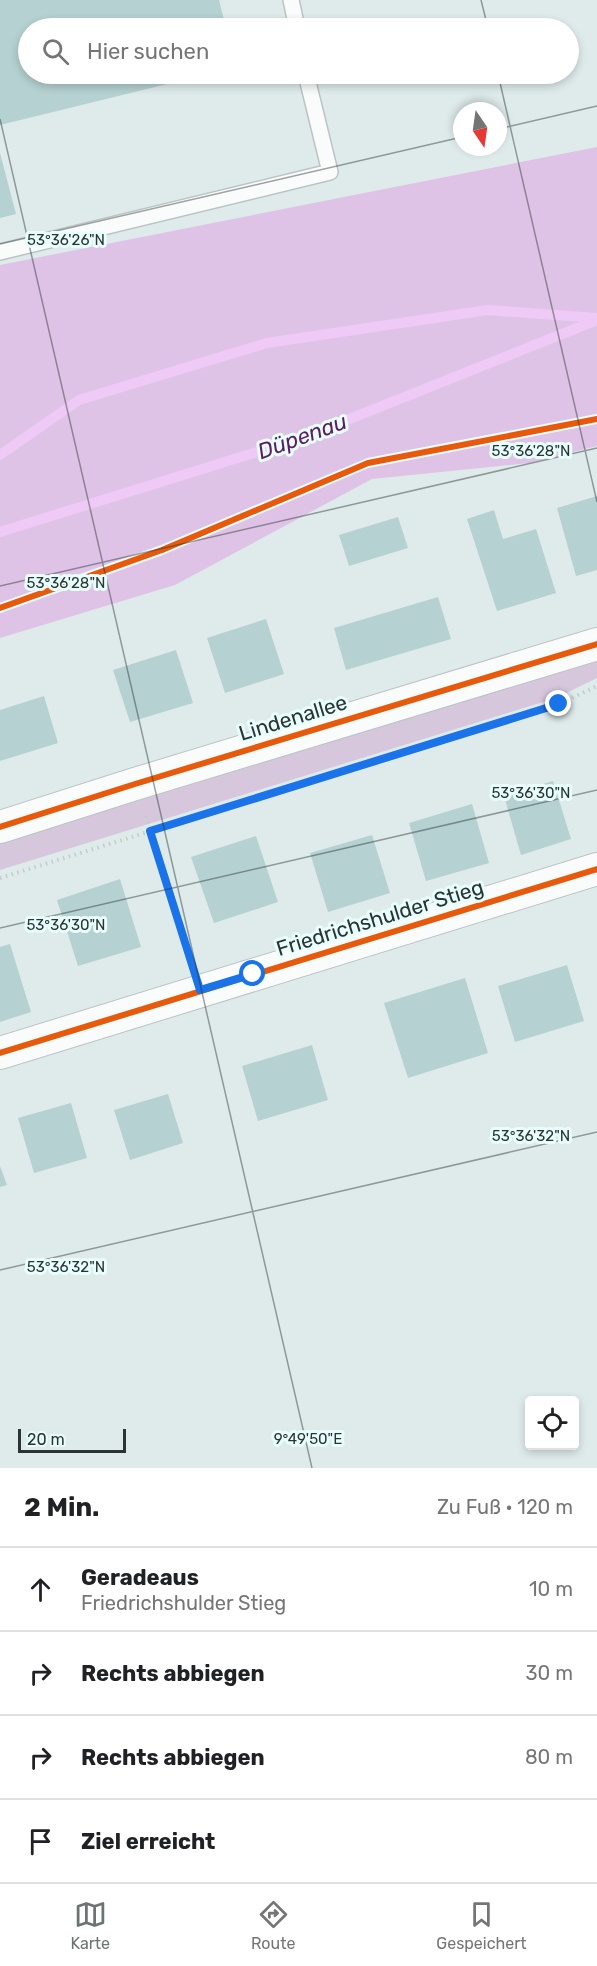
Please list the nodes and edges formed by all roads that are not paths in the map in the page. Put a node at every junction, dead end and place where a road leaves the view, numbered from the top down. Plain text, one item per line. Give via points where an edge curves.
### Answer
1 (291, 0) edge
2 (295, 18) edge
3 (308, 84) edge
4 (0, 252) edge
5 (597, 644) edge
6 (0, 827) edge
7 (597, 869) edge
8 (0, 1053) edge

1 - 2 lane
3 - 4 lane via 330,171
5 - 6 street, Lindenallee
7 - 8 street, Friedrichshulder Stieg

